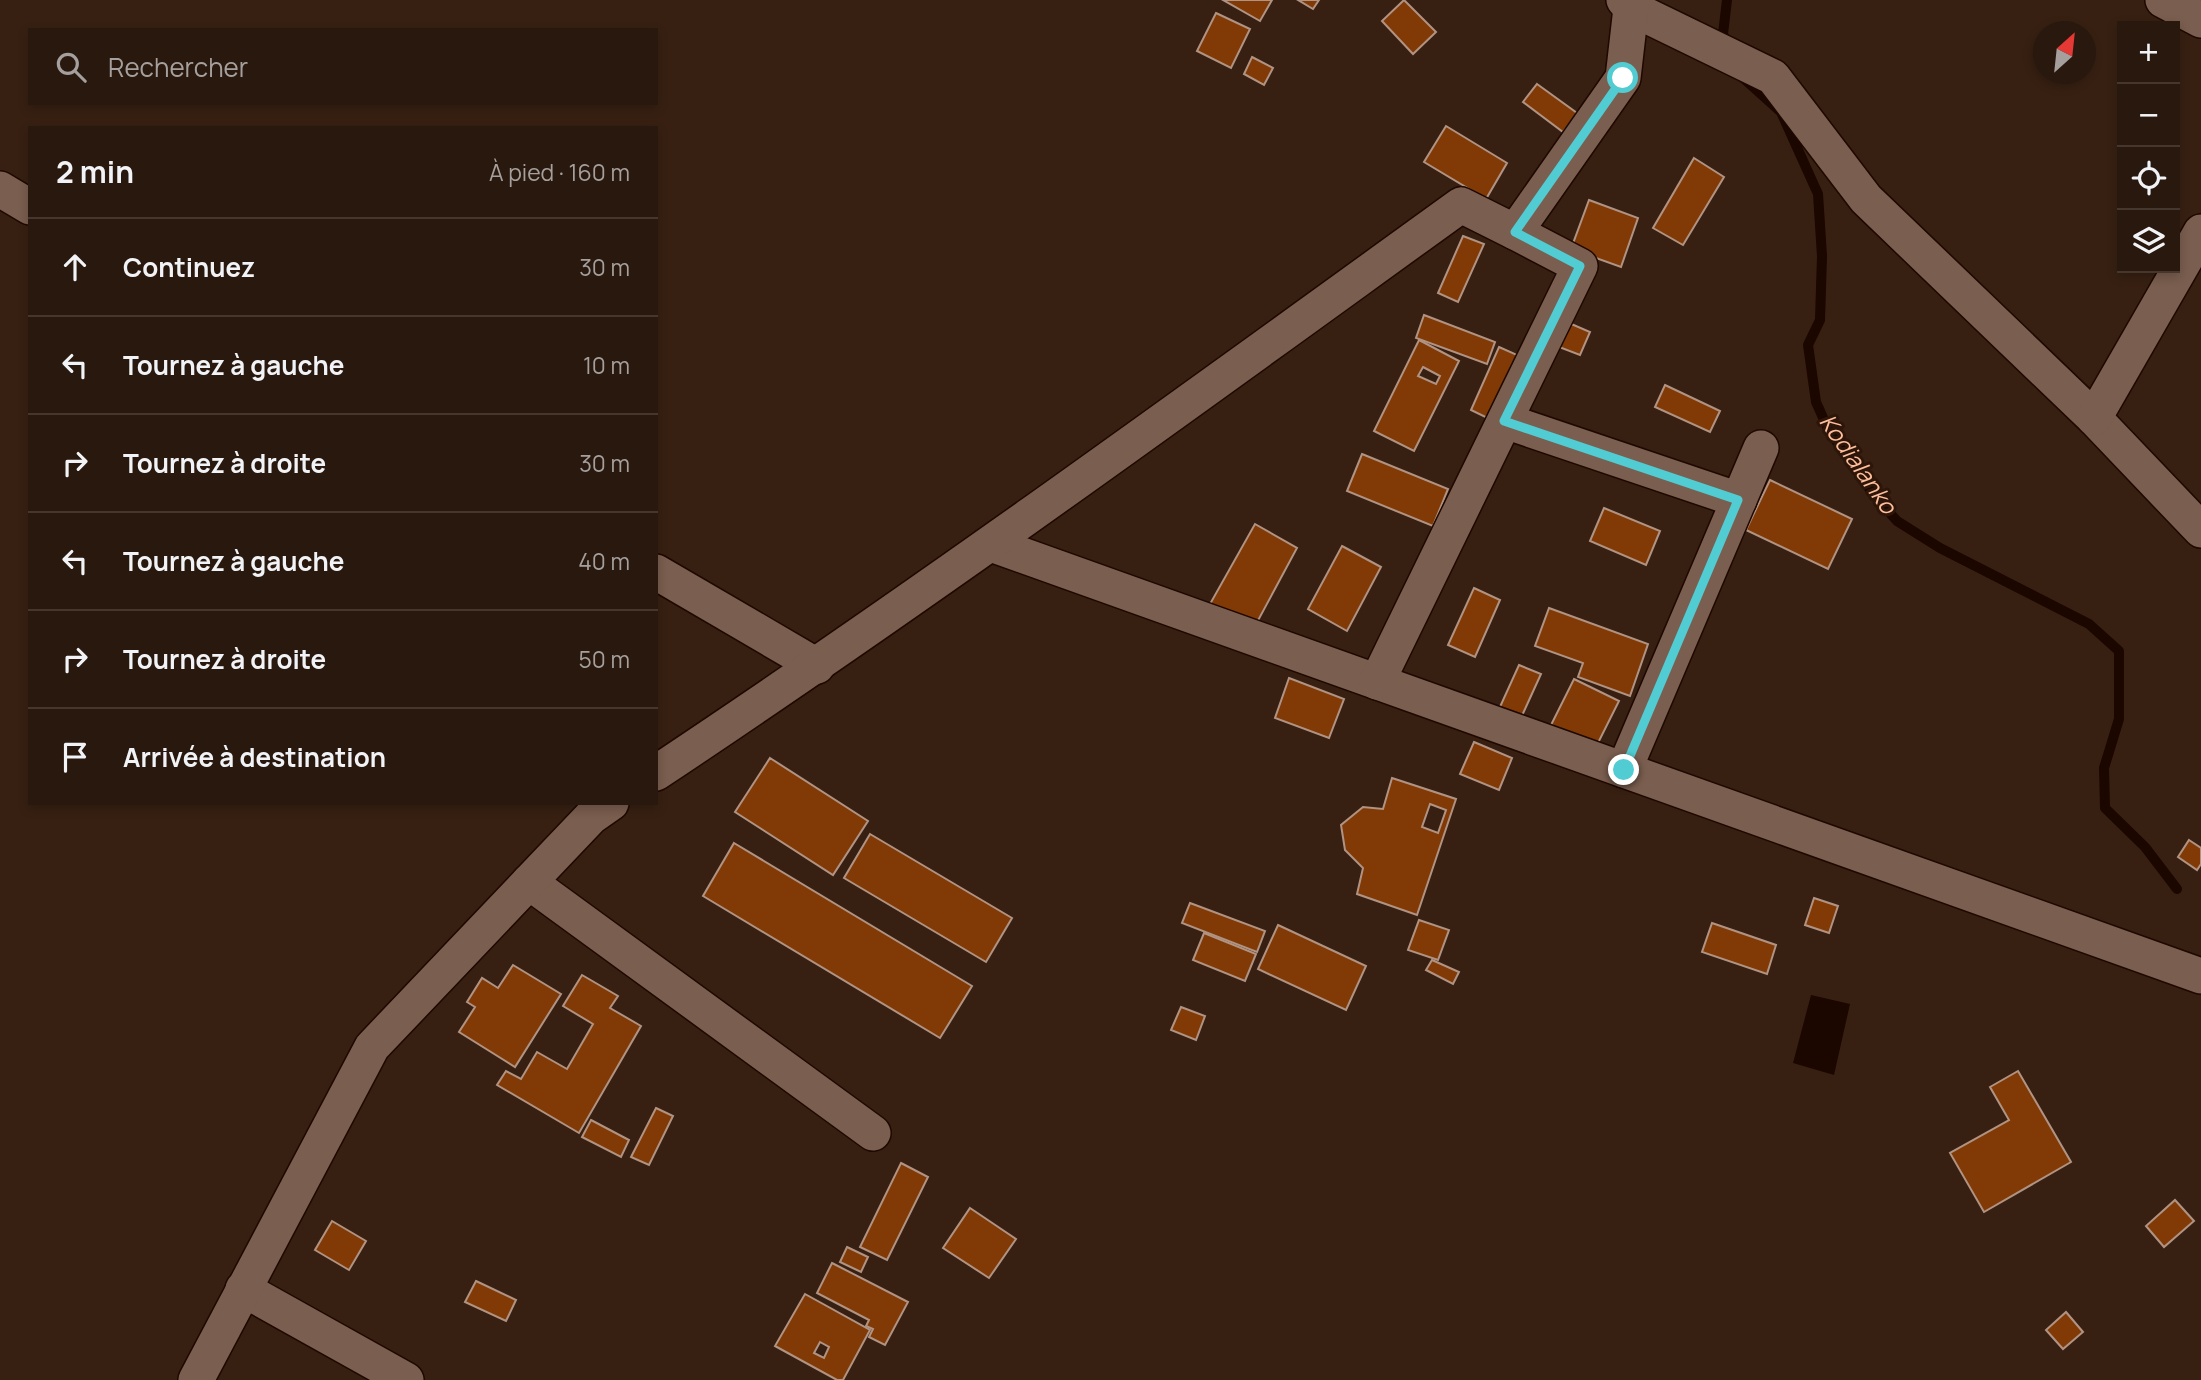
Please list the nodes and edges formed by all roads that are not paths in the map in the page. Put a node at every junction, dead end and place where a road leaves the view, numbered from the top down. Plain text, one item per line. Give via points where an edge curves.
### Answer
1 (2163, 0) edge
2 (1628, 4) edge
3 (2201, 20) edge
4 (0, 189) edge
5 (28, 206) edge
6 (1515, 232) junction
7 (2201, 232) edge
8 (2094, 418) junction
9 (1504, 421) junction
10 (1761, 447) dead end
11 (1738, 500) junction
12 (2201, 530) edge
13 (991, 544) junction
14 (658, 573) edge
15 (817, 666) junction
16 (1377, 682) junction
17 (1624, 770) junction
18 (658, 772) edge
19 (608, 805) edge
20 (530, 882) junction
21 (2201, 976) edge
22 (873, 1133) dead end
23 (243, 1289) junction
24 (196, 1380) edge
25 (406, 1380) edge

1 - 3 street
2 - 6 street via 1623,78
2 - 8 street via 1773,77 1866,199
4 - 5 street
6 - 9 street via 1580,266
6 - 13 street via 1461,205
7 - 8 street
8 - 12 street
9 - 11 street
9 - 16 street
10 - 11 street
11 - 17 street
13 - 15 street
13 - 16 street
14 - 15 street
15 - 18 street
16 - 17 street
17 - 21 street
19 - 20 street
20 - 22 street
20 - 23 street via 372,1047
23 - 24 street
23 - 25 street

